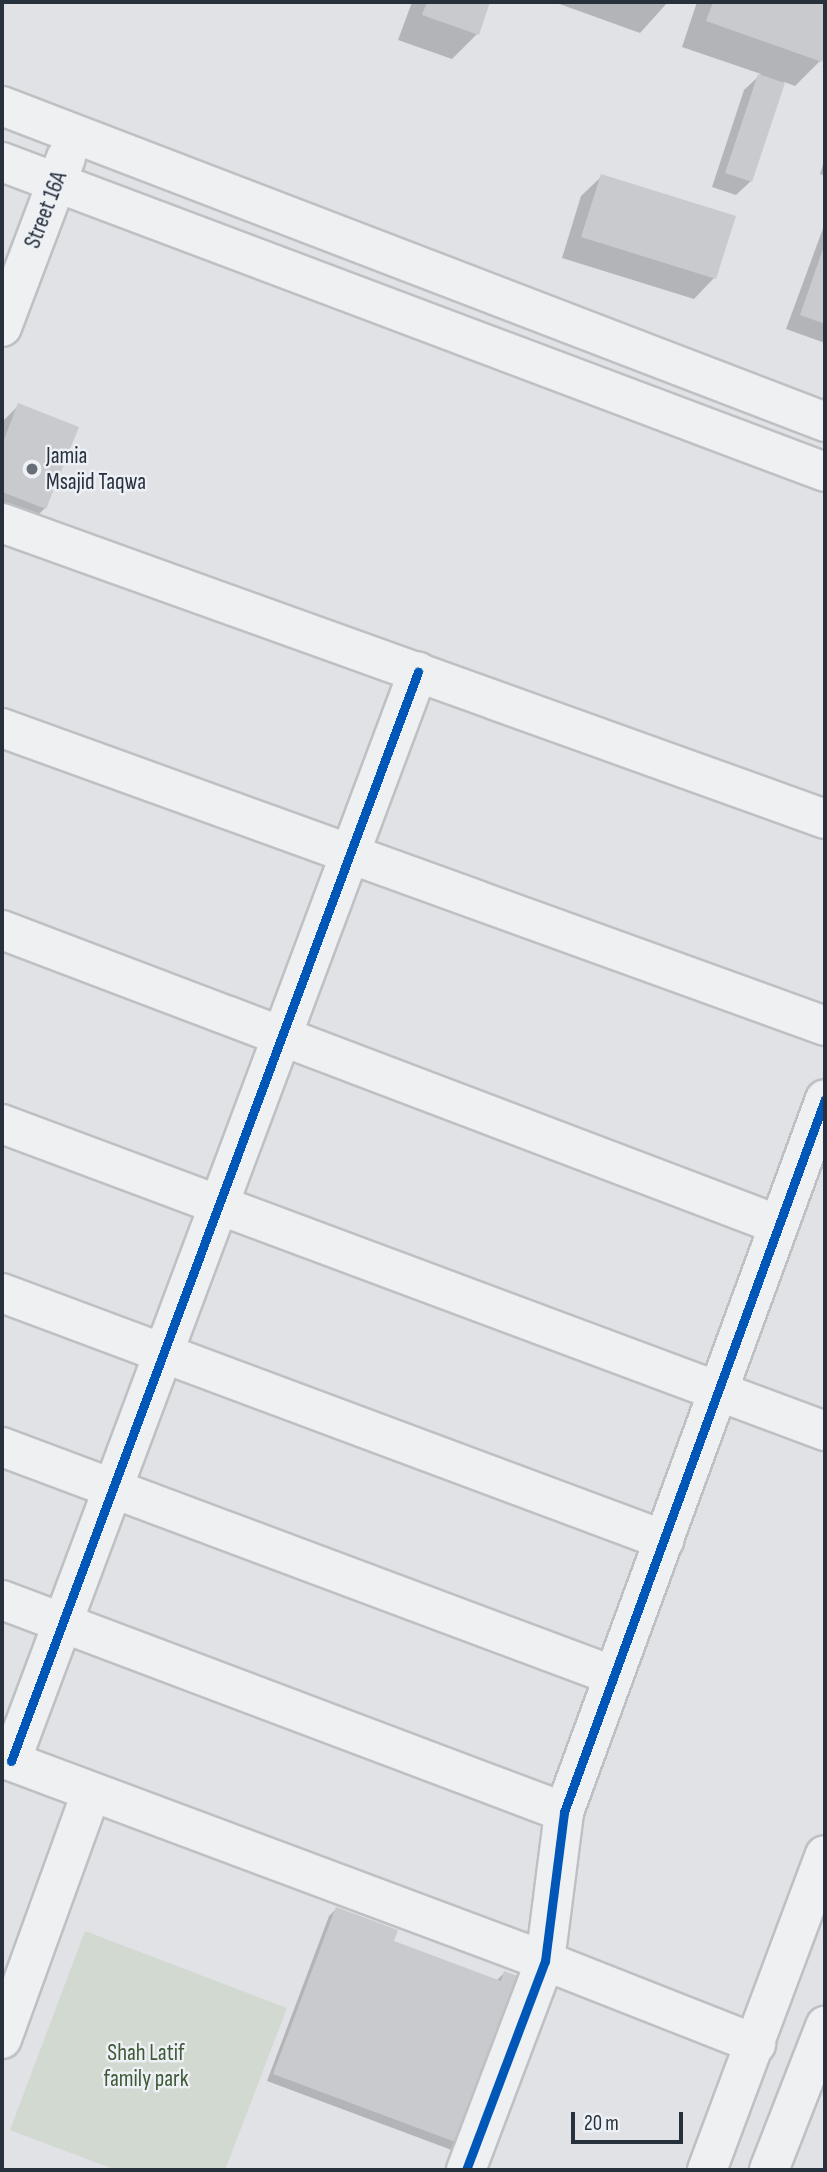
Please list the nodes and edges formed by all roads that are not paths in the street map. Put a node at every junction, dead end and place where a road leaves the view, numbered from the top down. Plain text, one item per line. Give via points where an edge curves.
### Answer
1 (2, 106) edge
2 (76, 133) junction
3 (2, 162) edge
4 (57, 181) junction
5 (2, 327) edge
6 (825, 422) edge
7 (825, 472) edge
8 (2, 523) edge
9 (418, 672) junction
10 (2, 728) edge
11 (825, 819) edge
12 (349, 854) junction
13 (2, 930) edge
14 (825, 1026) edge
15 (281, 1036) junction
16 (825, 1099) edge
17 (2, 1124) edge
18 (219, 1205) junction
19 (779, 1225) junction
20 (2, 1293) edge
21 (163, 1353) junction
22 (719, 1390) junction
23 (825, 1431) edge
24 (2, 1447) edge
25 (112, 1489) junction
26 (664, 1540) junction
27 (2, 1600) edge
28 (62, 1623) junction
29 (614, 1676) junction
30 (6, 1760) edge
31 (91, 1793) junction
32 (564, 1812) junction
33 (825, 1855) edge
34 (545, 1961) junction
35 (825, 2025) edge
36 (2, 2039) edge
37 (756, 2044) junction
38 (466, 2170) edge
39 (707, 2170) edge
40 (769, 2170) edge

1 - 2 street
2 - 4 street, Street 16A
2 - 6 street
3 - 4 street
4 - 5 street, Street 16A
4 - 7 street
8 - 9 street
9 - 11 street
9 - 12 street
10 - 12 street
12 - 14 street
12 - 15 street
13 - 15 street
15 - 18 street
15 - 19 street
16 - 19 street
17 - 18 street
18 - 21 street
18 - 22 street
19 - 22 street
20 - 21 street
21 - 25 street
21 - 26 street
22 - 23 street
22 - 26 street
24 - 25 street
25 - 28 street
25 - 29 street
26 - 29 street
27 - 28 street
28 - 30 street
28 - 32 street
29 - 32 street
30 - 31 street
31 - 34 street
31 - 36 street
32 - 34 street
33 - 37 street
34 - 37 street
34 - 38 street
35 - 40 street
37 - 39 street

